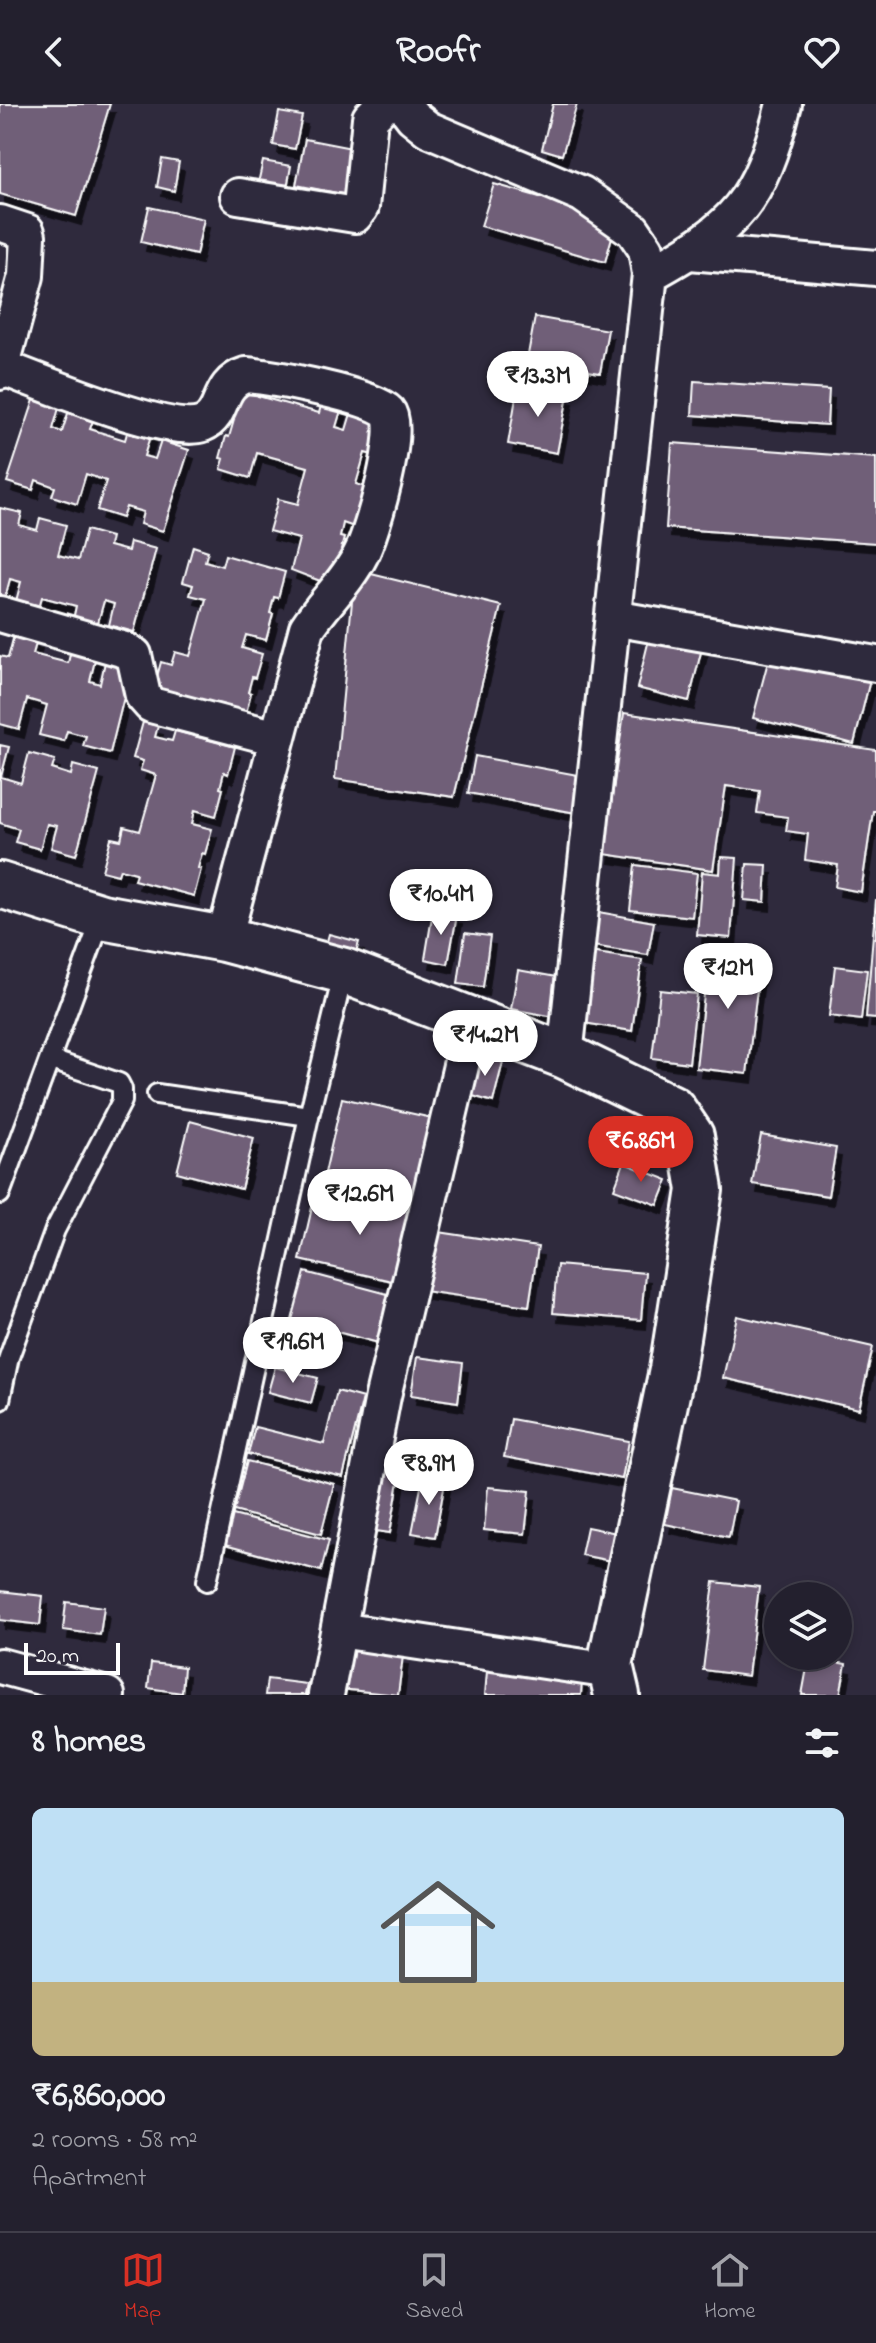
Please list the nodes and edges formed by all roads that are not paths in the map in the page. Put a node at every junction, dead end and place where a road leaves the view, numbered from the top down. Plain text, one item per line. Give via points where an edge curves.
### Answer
1 (384, 104) edge
2 (403, 104) edge
3 (784, 104) edge
4 (238, 196) dead end
5 (0, 223) edge
6 (26, 245) junction
7 (690, 252) junction
8 (876, 268) edge
9 (650, 274) junction
10 (0, 290) edge
11 (1, 370) edge
12 (0, 614) edge
13 (613, 618) junction
14 (876, 664) edge
15 (277, 738) junction
16 (0, 885) edge
17 (102, 917) junction
18 (224, 939) junction
19 (344, 971) junction
20 (472, 1019) junction
21 (565, 1056) junction
22 (51, 1060) junction
23 (157, 1094) dead end
24 (309, 1116) junction
25 (0, 1194) edge
26 (5, 1357) edge
27 (0, 1400) edge
28 (207, 1581) dead end
29 (339, 1630) junction
30 (0, 1666) edge
31 (614, 1683) edge
32 (107, 1695) edge
33 (326, 1695) edge

1 - 4 street via 370,118 361,207 355,215
2 - 9 street via 428,129 582,194 633,230 646,249
3 - 7 street via 751,196 726,225
5 - 6 street via 27,232
6 - 10 street via 6,270
6 - 11 street via 26,276
7 - 8 street
7 - 9 street
9 - 13 street
11 - 15 street via 181,426 211,420 226,387 246,375 321,388 389,413 392,443 370,534 342,585 307,628
12 - 15 street via 134,655 143,696 151,705
13 - 14 street
13 - 21 street
15 - 18 street
16 - 17 street
17 - 18 street
17 - 22 lane
18 - 19 street
19 - 20 street
19 - 24 lane
20 - 21 street
20 - 29 street via 383,1396
21 - 31 street via 672,1108 691,1136 700,1190 672,1370 610,1665
22 - 25 lane
22 - 26 lane via 119,1083 122,1101 55,1230
23 - 24 lane
24 - 28 lane
26 - 27 lane
29 - 31 street
29 - 33 street
30 - 32 street

